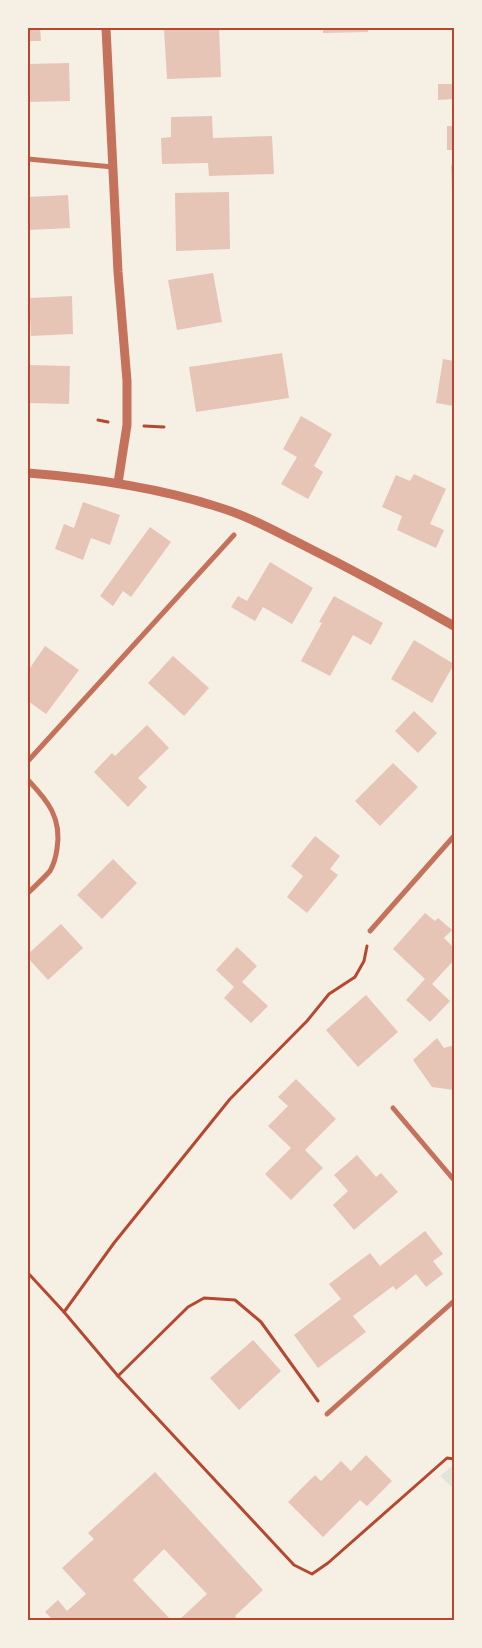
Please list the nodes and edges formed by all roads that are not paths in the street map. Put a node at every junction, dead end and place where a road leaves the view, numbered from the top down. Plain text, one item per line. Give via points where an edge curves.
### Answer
1 (106, 28) edge
2 (28, 159) edge
3 (114, 167) junction
4 (28, 472) edge
5 (118, 483) junction
6 (234, 536) dead end
7 (454, 626) edge
8 (28, 761) edge
9 (28, 780) edge
10 (454, 836) edge
11 (28, 893) edge
12 (370, 930) road end
13 (393, 1108) dead end
14 (454, 1180) edge
15 (454, 1301) edge
16 (327, 1414) road end

1 - 3 street
2 - 3 street
3 - 5 street via 127,381 127,425
4 - 5 street
5 - 7 street via 218,507 259,523
6 - 8 street
9 - 11 street via 56,817 59,838 56,858 50,870
10 - 12 street
13 - 14 street
15 - 16 street

